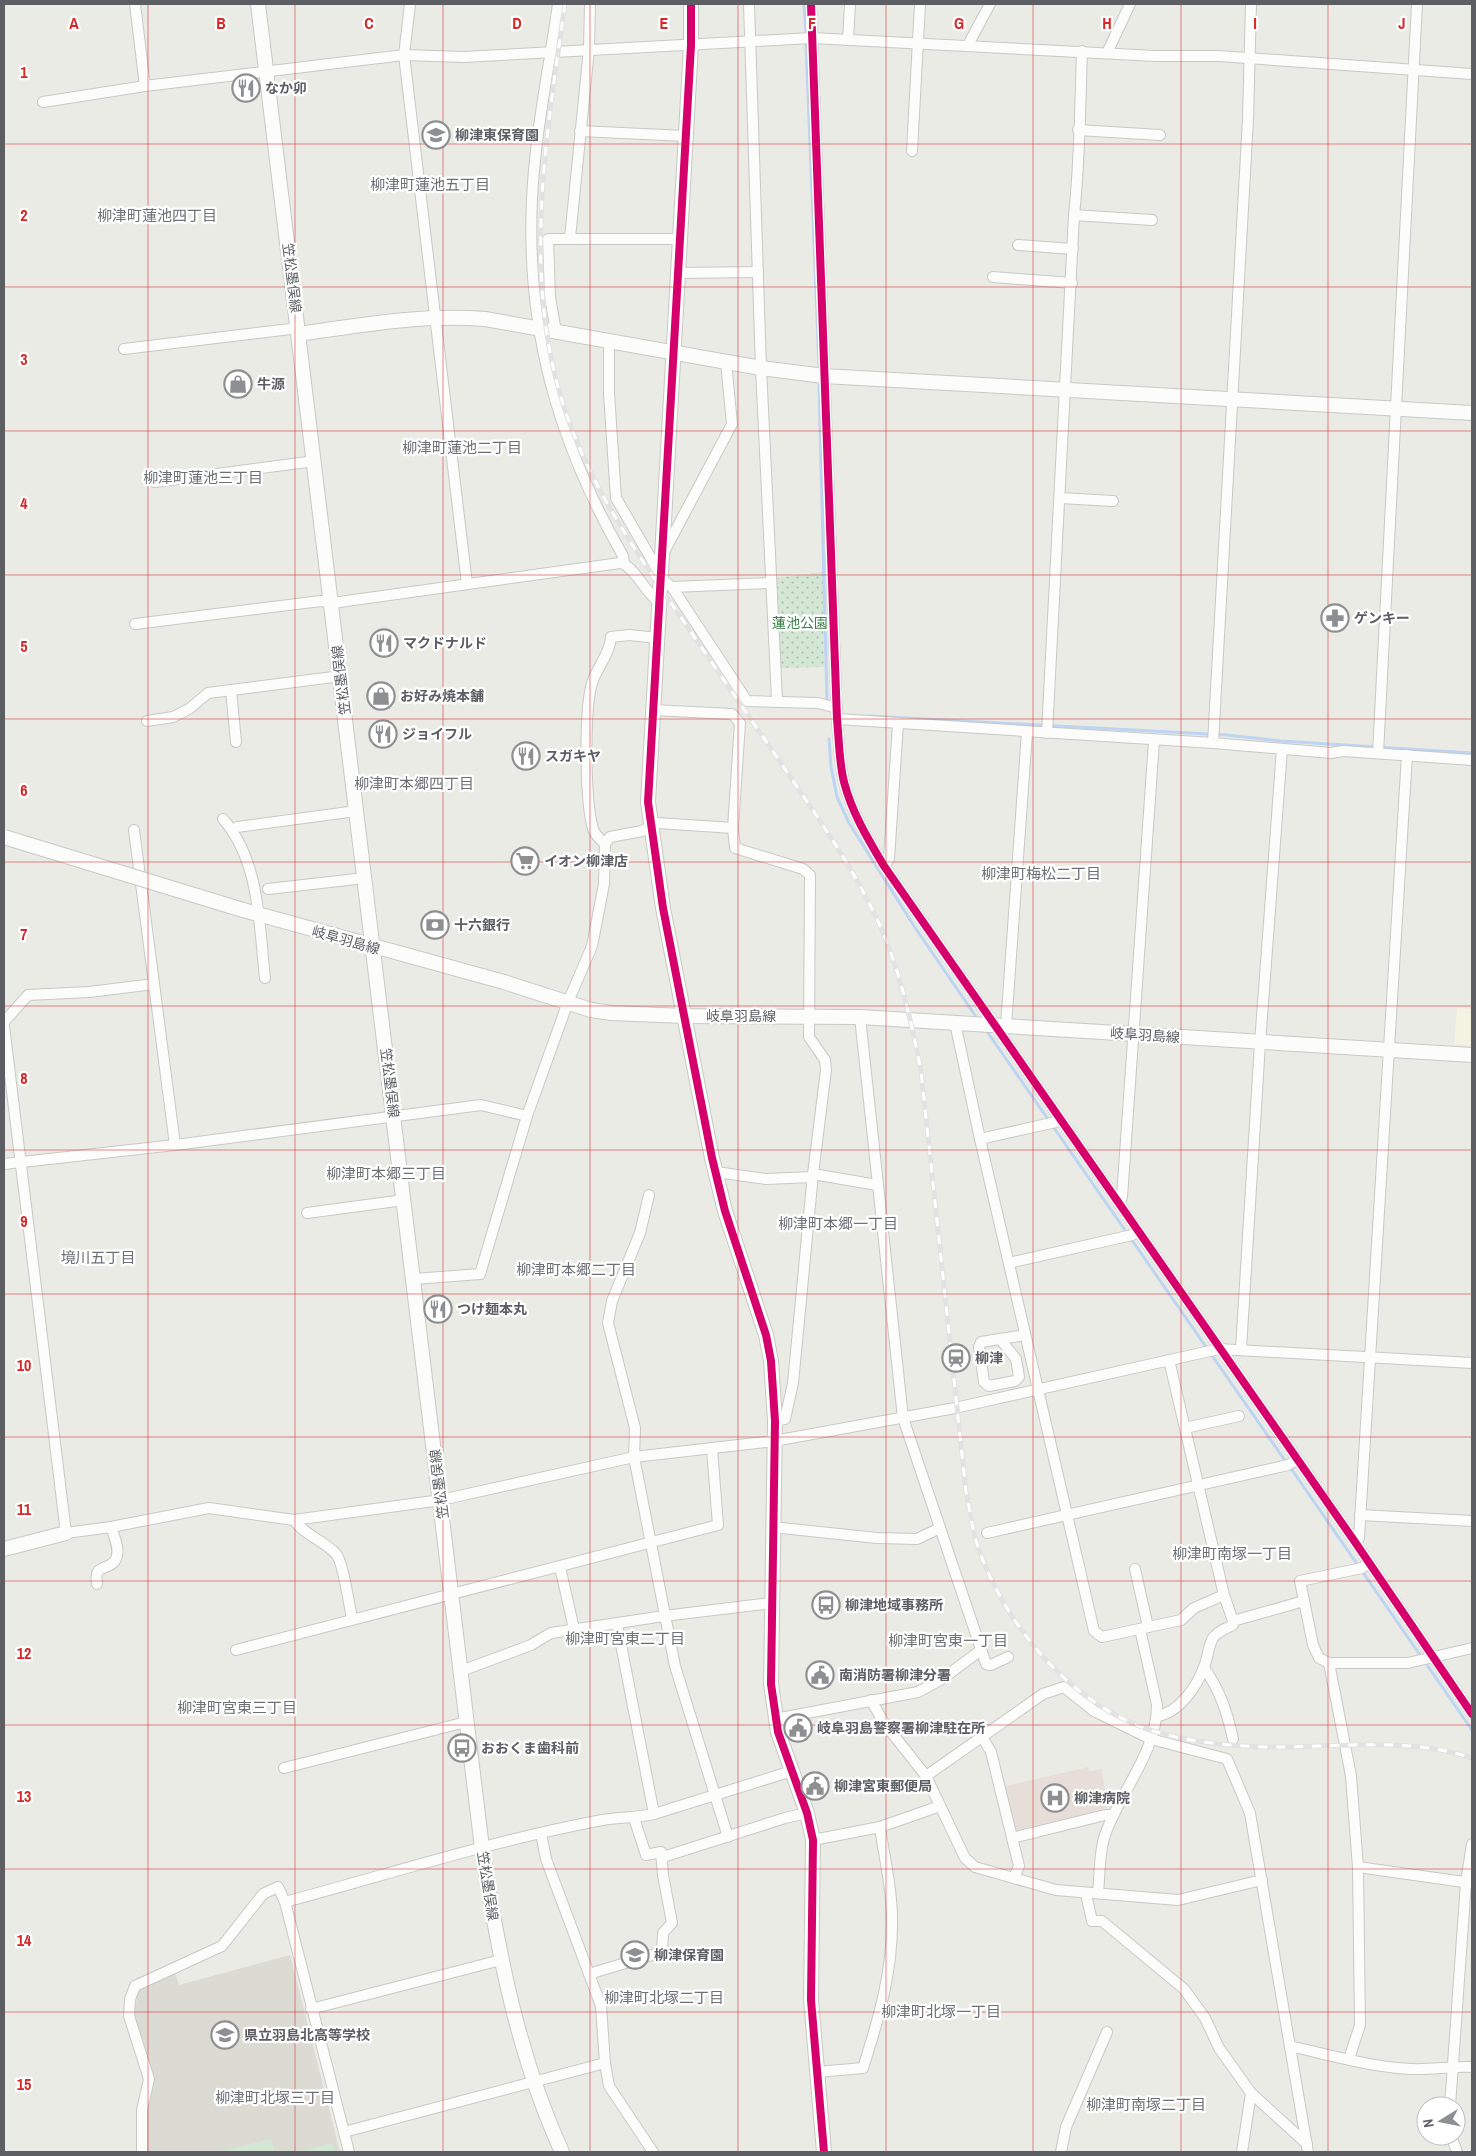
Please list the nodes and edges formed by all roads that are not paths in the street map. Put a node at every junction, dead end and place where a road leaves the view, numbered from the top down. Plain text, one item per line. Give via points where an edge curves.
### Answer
1 (135, 4) edge
2 (258, 4) edge
3 (410, 4) edge
4 (558, 4) edge
5 (590, 4) edge
6 (690, 4) edge
7 (749, 4) edge
8 (811, 4) edge
9 (850, 4) edge
10 (920, 4) edge
11 (990, 4) edge
12 (1128, 4) edge
13 (1251, 4) edge
14 (1417, 4) edge
15 (812, 38) junction
16 (848, 40) junction
17 (750, 41) junction
18 (918, 42) junction
19 (691, 45) junction
20 (968, 45) junction
21 (588, 49) junction
22 (1082, 51) junction
23 (551, 52) junction
24 (1108, 53) junction
25 (404, 55) junction
26 (1249, 60) junction
27 (1412, 70) junction
28 (266, 71) junction
29 (1472, 74) edge
30 (145, 86) junction
31 (43, 102) dead end
32 (1078, 130) junction
33 (580, 131) junction
34 (1160, 135) dead end
35 (685, 136) junction
36 (912, 151) dead end
37 (1074, 215) junction
38 (1152, 220) dead end
39 (570, 238) junction
40 (679, 239) junction
41 (1018, 245) dead end
42 (1073, 249) junction
43 (758, 272) junction
44 (677, 273) junction
45 (993, 277) dead end
46 (1072, 282) junction
47 (435, 317) junction
48 (538, 328) junction
49 (299, 331) junction
50 (556, 332) junction
51 (610, 342) junction
52 (124, 349) dead end
53 (673, 353) junction
54 (726, 362) junction
55 (761, 368) junction
56 (824, 376) junction
57 (1066, 391) junction
58 (1231, 400) junction
59 (1396, 410) junction
60 (1472, 413) edge
61 (315, 461) junction
62 (155, 482) dead end
63 (1060, 498) junction
64 (1113, 501) dead end
65 (624, 563) junction
66 (661, 565) junction
67 (770, 582) junction
68 (467, 584) junction
69 (672, 587) junction
70 (659, 602) junction
71 (332, 603) junction
72 (135, 624) dead end
73 (656, 638) junction
74 (341, 676) junction
75 (231, 690) junction
76 (777, 700) junction
77 (837, 708) junction
78 (653, 710) junction
79 (837, 719) junction
80 (147, 721) dead end
81 (898, 724) junction
82 (1027, 732) junction
83 (1047, 733) junction
84 (1154, 741) junction
85 (236, 742) dead end
86 (1213, 743) junction
87 (1282, 749) junction
88 (1378, 753) junction
89 (1406, 755) junction
90 (1472, 760) edge
91 (356, 811) junction
92 (223, 819) dead end
93 (650, 827) junction
94 (734, 828) junction
95 (134, 830) dead end
96 (233, 830) junction
97 (4, 837) edge
98 (604, 844) junction
99 (884, 866) junction
100 (365, 878) junction
101 (268, 889) dead end
102 (258, 915) junction
103 (374, 948) junction
104 (265, 978) dead end
105 (154, 984) junction
106 (568, 1002) junction
107 (684, 1016) junction
108 (808, 1016) junction
109 (860, 1017) junction
110 (4, 1022) edge
111 (955, 1023) junction
112 (4, 1026) edge
113 (1001, 1026) junction
114 (1134, 1034) junction
115 (1260, 1043) junction
116 (1388, 1050) junction
117 (1472, 1055) edge
118 (394, 1116) junction
119 (527, 1116) junction
120 (1060, 1119) junction
121 (980, 1139) junction
122 (175, 1146) junction
123 (19, 1162) junction
124 (4, 1164) edge
125 (716, 1172) junction
126 (812, 1176) junction
127 (877, 1185) junction
128 (649, 1195) dead end
129 (404, 1200) junction
130 (1119, 1204) junction
131 (307, 1213) dead end
132 (1138, 1231) junction
133 (1009, 1263) junction
134 (414, 1279) junction
135 (1025, 1335) junction
136 (1000, 1339) junction
137 (1219, 1349) junction
138 (1241, 1349) junction
139 (1369, 1357) junction
140 (1169, 1360) junction
141 (1472, 1363) edge
142 (1038, 1390) junction
143 (1239, 1416) dead end
144 (903, 1418) junction
145 (775, 1421) junction
146 (1185, 1428) junction
147 (774, 1441) junction
148 (712, 1449) junction
149 (634, 1457) junction
150 (1297, 1460) junction
151 (1198, 1485) junction
152 (441, 1500) junction
153 (1360, 1515) junction
154 (1066, 1516) junction
155 (294, 1520) junction
156 (1472, 1521) edge
157 (111, 1527) junction
158 (772, 1527) junction
159 (940, 1528) junction
160 (66, 1532) junction
161 (986, 1533) dead end
162 (1355, 1542) junction
163 (651, 1544) junction
164 (4, 1549) edge
165 (1369, 1563) junction
166 (560, 1567) junction
167 (1136, 1569) dead end
168 (97, 1584) dead end
169 (451, 1595) junction
170 (1224, 1595) junction
171 (1304, 1601) junction
172 (771, 1603) junction
173 (664, 1616) junction
174 (352, 1618) junction
175 (1233, 1621) junction
176 (617, 1624) junction
177 (1144, 1628) junction
178 (574, 1629) junction
179 (1472, 1648) edge
180 (236, 1650) dead end
181 (981, 1650) junction
182 (1008, 1657) dead end
183 (1435, 1658) junction
184 (1328, 1664) junction
185 (1204, 1668) junction
186 (461, 1671) junction
187 (871, 1700) junction
188 (1472, 1714) edge
189 (1157, 1716) junction
190 (775, 1718) junction
191 (466, 1722) junction
192 (982, 1737) junction
193 (1152, 1739) junction
194 (1233, 1739) dead end
195 (284, 1768) dead end
196 (792, 1771) junction
197 (926, 1776) junction
198 (714, 1794) junction
199 (940, 1806) junction
200 (807, 1813) junction
201 (654, 1814) junction
202 (1112, 1815) junction
203 (634, 1818) junction
204 (880, 1826) junction
205 (542, 1833) junction
206 (728, 1837) junction
207 (1012, 1838) junction
208 (813, 1840) junction
209 (1472, 1844) edge
210 (482, 1848) junction
211 (663, 1857) junction
212 (1358, 1867) junction
213 (1014, 1878) junction
214 (1262, 1880) junction
215 (1469, 1882) edge
216 (1098, 1892) junction
217 (1086, 1894) junction
218 (285, 1902) junction
219 (501, 1960) junction
220 (589, 1974) junction
221 (311, 2009) junction
222 (1107, 2032) dead end
223 (1290, 2046) junction
224 (1349, 2059) junction
225 (605, 2063) junction
226 (1454, 2066) junction
227 (1472, 2067) edge
228 (817, 2072) junction
229 (535, 2083) junction
230 (1251, 2093) junction
231 (1451, 2096) edge
232 (344, 2132) junction
233 (1308, 2148) edge
234 (142, 2152) edge
235 (349, 2152) edge
236 (562, 2152) edge
237 (654, 2152) edge
238 (824, 2152) edge
239 (1061, 2152) edge
240 (1242, 2152) edge

1 - 30 street
2 - 28 main road, 笠松墨俣線
3 - 25 street
4 - 23 street
5 - 21 street
6 - 19 main road
7 - 17 street
8 - 15 street
9 - 16 street
10 - 18 street
11 - 20 street
12 - 24 street
13 - 26 street
14 - 27 street
15 - 16 street
15 - 17 street
15 - 56 street
16 - 18 street
17 - 19 street
17 - 43 street
18 - 20 street
18 - 36 street
19 - 21 street
19 - 35 main road
20 - 22 street
21 - 23 street
21 - 33 street
22 - 24 street
22 - 32 street
23 - 25 street via 464,57
23 - 48 street via 532,198 531,261
24 - 26 street via 1219,56
25 - 28 street
25 - 47 street
26 - 27 street
26 - 58 street
27 - 29 street
27 - 59 street
28 - 30 street
28 - 49 main road, 笠松墨俣線
30 - 31 street
32 - 34 street
32 - 37 street via 1080,165
33 - 35 street
33 - 39 street
35 - 40 main road
37 - 38 street
37 - 42 street
39 - 40 street
39 - 50 street via 548,239 550,297
40 - 44 main road
41 - 42 street
42 - 46 street
43 - 44 street
43 - 55 street
44 - 53 main road
45 - 46 street
46 - 57 street
47 - 48 main road via 485,319
47 - 49 main road
47 - 68 street
48 - 50 main road
48 - 65 street via 554,396 573,456
49 - 52 street
49 - 61 main road, 笠松墨俣線
50 - 51 main road
51 - 53 main road
51 - 66 street via 609,394 616,498
53 - 54 main road
53 - 66 main road
54 - 55 main road
54 - 66 street via 732,424
55 - 56 main road
55 - 67 street
56 - 57 main road
56 - 77 street
57 - 58 main road
57 - 63 street
58 - 59 main road
58 - 86 street
59 - 60 main road
59 - 88 street
61 - 62 street
61 - 71 main road, 笠松墨俣線
63 - 64 street
63 - 83 street
65 - 68 street
65 - 70 street via 651,597
66 - 69 street via 664,581
66 - 70 main road
67 - 69 street
67 - 76 street
68 - 71 street
69 - 76 street via 748,701
70 - 73 main road
71 - 72 street via 321,601
71 - 74 main road, 笠松墨俣線
73 - 78 main road
73 - 98 street via 611,637 592,682 588,798 593,831
74 - 75 street
74 - 91 main road, 笠松墨俣線
75 - 80 street via 208,693 173,717
75 - 85 street
76 - 77 street
77 - 79 street
78 - 93 main road via 648,802
78 - 94 street via 732,714 740,723
79 - 81 street
79 - 99 street via 844,780 852,807
81 - 82 street
81 - 99 street via 889,859
82 - 83 street
82 - 113 street
83 - 84 street
84 - 86 street
84 - 114 street
86 - 87 street
87 - 88 street
87 - 115 street
88 - 89 street
89 - 90 street
89 - 116 street
91 - 96 street
91 - 100 main road, 笠松墨俣線
92 - 96 street
93 - 94 street via 658,823
93 - 98 street via 610,837
93 - 107 main road
94 - 108 street via 735,848 803,869 810,875
95 - 105 street
96 - 102 street via 252,879
97 - 102 main road, 岐阜羽島線, bridge
98 - 106 street via 604,884 599,916 592,946
99 - 113 street
100 - 101 street
100 - 103 main road, 笠松墨俣線
102 - 103 main road, 岐阜羽島線
102 - 104 street
103 - 106 main road, 岐阜羽島線
103 - 118 main road, 笠松墨俣線
105 - 110 street via 89,992 28,994
105 - 122 street
106 - 107 main road, 岐阜羽島線 via 611,1013
106 - 119 street
107 - 108 main road, 岐阜羽島線
107 - 125 main road
108 - 109 main road, 岐阜羽島線
108 - 126 street via 809,1037 825,1060 826,1070
109 - 111 main road, 岐阜羽島線
109 - 127 street
111 - 113 main road, 岐阜羽島線
111 - 121 street
112 - 123 street
113 - 114 main road, 岐阜羽島線
113 - 120 street
114 - 115 main road, 岐阜羽島線
114 - 130 street
115 - 116 main road, 岐阜羽島線
115 - 138 street
116 - 117 main road, 岐阜羽島線
116 - 139 street
118 - 119 street via 481,1105
118 - 122 street
118 - 129 main road, 笠松墨俣線
119 - 134 street via 480,1274
120 - 121 street
120 - 130 street
121 - 133 street
122 - 123 street
123 - 124 street
123 - 160 street
125 - 126 street via 766,1179
125 - 145 main road via 725,1211 766,1335
126 - 127 street
126 - 145 street via 793,1383 785,1419
127 - 144 street
128 - 149 street via 640,1232 612,1300 608,1323 634,1428
129 - 131 street
129 - 134 main road, 笠松墨俣線
130 - 132 street
132 - 133 street
132 - 137 street
133 - 135 street
134 - 152 main road, 笠松墨俣線
135 - 136 street
135 - 142 street
136 - 136 street via 1016,1359 1019,1377 1015,1381 989,1386 984,1382 980,1342
137 - 138 street
137 - 140 street
137 - 150 street
138 - 139 street
139 - 141 street
139 - 153 street
140 - 142 street
140 - 146 street
142 - 144 street
142 - 154 street
143 - 146 street
144 - 147 street
144 - 159 street
145 - 147 main road
146 - 151 street
147 - 148 street
147 - 158 main road
148 - 149 street
148 - 163 street via 718,1525
149 - 152 street
149 - 163 street
150 - 151 street via 1288,1465
150 - 162 street
151 - 154 street
151 - 170 street
152 - 155 street
152 - 169 main road, 笠松墨俣線
153 - 156 street
153 - 162 street via 1359,1538
154 - 161 street
154 - 177 street via 1094,1631 1102,1637
155 - 157 street via 209,1508
155 - 174 street via 300,1529 336,1554 342,1564
157 - 160 street
157 - 168 street via 117,1556 114,1562 99,1570
158 - 159 street via 917,1539
158 - 172 main road
159 - 181 street
160 - 164 main road
162 - 165 street
163 - 166 street
163 - 173 street
165 - 171 street via 1362,1568 1300,1581
165 - 183 street
166 - 169 street
166 - 178 street
167 - 177 street
169 - 174 street
169 - 186 main road, 笠松墨俣線
170 - 175 street
170 - 177 street via 1194,1608 1181,1620
171 - 175 street
171 - 184 street via 1313,1645 1319,1658
172 - 173 street
172 - 190 main road via 770,1684
173 - 176 street
173 - 198 street via 688,1711
174 - 180 street
175 - 185 street via 1212,1640
176 - 178 street
176 - 201 street
177 - 189 street
178 - 186 street via 551,1633 531,1645
179 - 183 street via 1455,1650
181 - 182 street via 986,1664
181 - 187 street via 918,1692
183 - 184 street via 1408,1663
183 - 188 street
184 - 212 street via 1351,1776
185 - 189 street via 1194,1688 1178,1706
185 - 194 street via 1220,1694
186 - 191 main road, 笠松墨俣線
187 - 190 street
187 - 197 street via 884,1723
189 - 193 street
190 - 196 main road
191 - 195 street
191 - 210 main road, 笠松墨俣線
192 - 193 street via 1043,1694 1064,1687 1094,1711
192 - 197 street
192 - 207 street via 991,1752
193 - 202 street
193 - 214 street via 1227,1759 1250,1813
196 - 198 street
196 - 200 main road
197 - 199 street
198 - 201 street
198 - 206 street
199 - 204 street
199 - 213 street via 965,1858 975,1867
200 - 206 street
200 - 208 main road
201 - 203 street
202 - 207 street
202 - 216 street via 1104,1838
203 - 205 street via 599,1820
203 - 211 street via 646,1855 661,1852
204 - 208 street
204 - 228 street via 892,1919 890,1970 884,1998 863,2068
205 - 210 street
205 - 220 street via 546,1859
206 - 211 street
207 - 213 street via 1019,1866
208 - 228 main road via 811,1972
209 - 215 street
210 - 218 street
210 - 219 main road, 笠松墨俣線
211 - 220 street via 672,1923 663,1932 662,1952
212 - 215 street
212 - 224 street via 1360,2025
213 - 217 street via 1056,1890
214 - 216 street via 1178,1900
214 - 223 street
215 - 226 street
216 - 217 street
217 - 230 street via 1092,1921 1102,1921 1184,1989 1205,2018 1219,2048
218 - 221 street
218 - 234 street via 278,1887 264,1894 222,1946 135,1986 130,1999 130,2016 149,2079 142,2110
219 - 221 street
219 - 229 main road, 笠松墨俣線 via 515,2021
220 - 225 street via 600,2006
221 - 232 street
222 - 239 street via 1066,2127
223 - 224 street
223 - 233 street
224 - 226 street via 1411,2069
225 - 229 street
225 - 237 street via 610,2086 618,2101
226 - 227 street
226 - 231 street
228 - 238 main road
229 - 232 street
229 - 236 main road, 笠松墨俣線
230 - 233 street
230 - 240 street
232 - 235 street

